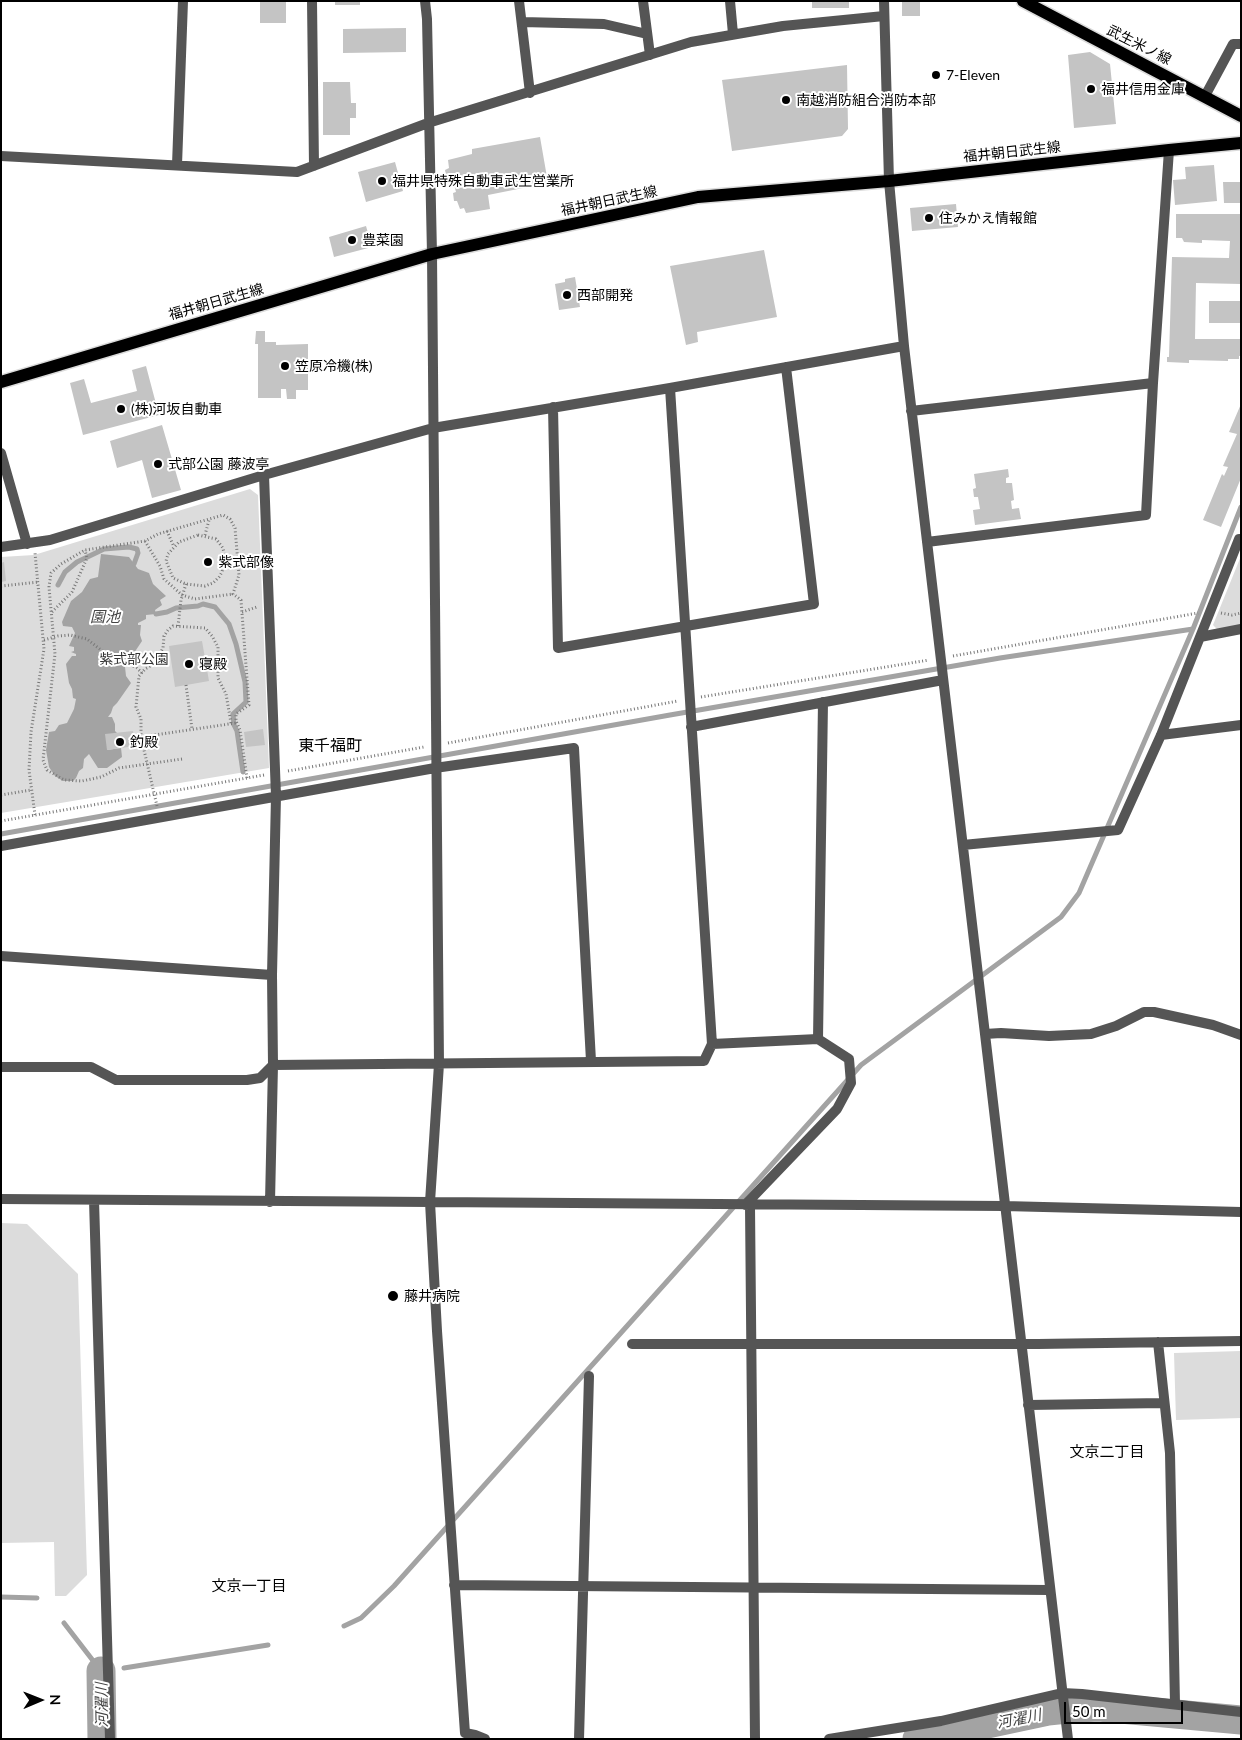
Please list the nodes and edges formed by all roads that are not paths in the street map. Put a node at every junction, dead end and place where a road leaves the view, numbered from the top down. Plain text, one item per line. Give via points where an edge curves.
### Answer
1 (182, 1) edge
2 (312, 1) edge
3 (425, 1) edge
4 (519, 1) edge
5 (643, 1) edge
6 (730, 1) edge
7 (884, 1) edge
8 (1023, 1) edge
9 (884, 16) junction
10 (522, 22) junction
11 (648, 34) junction
12 (733, 34) junction
13 (1241, 44) edge
14 (650, 55) junction
15 (530, 93) junction
16 (1205, 96) junction
17 (1241, 116) edge
18 (428, 123) junction
19 (1241, 143) edge
20 (1170, 150) junction
21 (1, 156) edge
22 (177, 165) junction
23 (314, 166) junction
24 (889, 181) junction
25 (432, 254) junction
26 (904, 346) junction
27 (786, 366) junction
28 (1, 382) edge
29 (1153, 383) junction
30 (670, 388) junction
31 (553, 407) junction
32 (911, 411) junction
33 (433, 428) junction
34 (1, 453) edge
35 (264, 475) junction
36 (1241, 539) edge
37 (927, 542) junction
38 (30, 544) junction
39 (1, 547) edge
40 (684, 627) junction
41 (1241, 629) edge
42 (1200, 637) junction
43 (943, 680) junction
44 (823, 702) junction
45 (1241, 725) edge
46 (690, 727) junction
47 (1161, 736) junction
48 (435, 768) junction
49 (276, 796) junction
50 (963, 845) junction
51 (1, 846) edge
52 (1, 956) edge
53 (272, 975) junction
54 (985, 1034) junction
55 (1241, 1035) edge
56 (818, 1039) junction
57 (712, 1044) junction
58 (591, 1061) junction
59 (438, 1064) junction
60 (273, 1065) junction
61 (1, 1067) edge
62 (1, 1199) edge
63 (94, 1200) junction
64 (270, 1202) junction
65 (430, 1202) junction
66 (748, 1206) junction
67 (1004, 1206) junction
68 (1241, 1212) edge
69 (1241, 1341) edge
70 (1158, 1342) junction
71 (752, 1343) junction
72 (632, 1344) dead end
73 (1021, 1344) junction
74 (588, 1376) dead end
75 (1164, 1403) junction
76 (1028, 1405) junction
77 (454, 1585) junction
78 (583, 1587) junction
79 (755, 1588) junction
80 (1049, 1590) junction
81 (1062, 1693) junction
82 (1175, 1704) junction
83 (1241, 1712) edge
84 (110, 1739) edge
85 (485, 1739) edge
86 (579, 1739) edge
87 (755, 1739) edge
88 (829, 1739) edge
89 (1068, 1739) edge

1 - 22 street
2 - 23 street
3 - 18 street
4 - 10 street
5 - 11 street
6 - 12 street
7 - 9 street
8 - 16 main road, 武生米ノ線
9 - 12 street
9 - 24 street
10 - 11 street via 604,24
10 - 15 street
11 - 14 street
12 - 14 street via 691,42
13 - 16 street via 1233,44
14 - 15 street
15 - 18 street
16 - 17 main road, 武生米ノ線
18 - 23 street
18 - 25 street
19 - 20 main road, 福井朝日武生線
20 - 24 main road, 福井朝日武生線
20 - 29 street
21 - 22 street
22 - 23 street via 297,172
24 - 25 main road, 福井朝日武生線 via 698,197
24 - 26 street
25 - 28 main road, 福井朝日武生線
25 - 33 street
26 - 27 street
26 - 32 street
27 - 30 street
27 - 40 street via 814,604
29 - 32 street
29 - 37 street via 1146,515
30 - 31 street
30 - 40 street
31 - 33 street
31 - 40 street via 558,648
32 - 37 street
33 - 35 street
33 - 48 street
34 - 38 street
35 - 38 street
35 - 49 street
36 - 42 street
37 - 43 street
38 - 39 street
40 - 46 street
41 - 42 street
42 - 47 street
43 - 44 street
43 - 50 street
44 - 46 street
44 - 56 street
45 - 47 street
46 - 57 street
47 - 50 street via 1118,830
48 - 49 street
48 - 58 street via 574,748
48 - 59 street
49 - 51 street
49 - 53 street
50 - 54 street
52 - 53 street
53 - 60 street
54 - 55 street via 1091,1034 1144,1012 1154,1012 1213,1025
54 - 67 street
56 - 57 street
56 - 66 street via 848,1059 851,1083 837,1109
57 - 58 street via 704,1060
58 - 59 street
59 - 60 street
59 - 65 street
60 - 61 street via 260,1078 247,1080 116,1080 91,1067
60 - 64 street
62 - 63 street
63 - 64 street
63 - 84 street
64 - 65 street
65 - 66 street
65 - 77 street
66 - 67 street
66 - 71 street
67 - 68 street
67 - 73 street
69 - 70 street
70 - 73 street
70 - 75 street
71 - 72 street
71 - 73 street
71 - 79 street
73 - 76 street
74 - 78 street
75 - 76 street
75 - 82 street via 1170,1453
76 - 80 street
77 - 78 street
77 - 85 street via 464,1733
78 - 79 street
78 - 86 street
79 - 80 street
79 - 87 street
80 - 81 street
81 - 82 street
81 - 88 street via 941,1721
81 - 89 street
82 - 83 street

